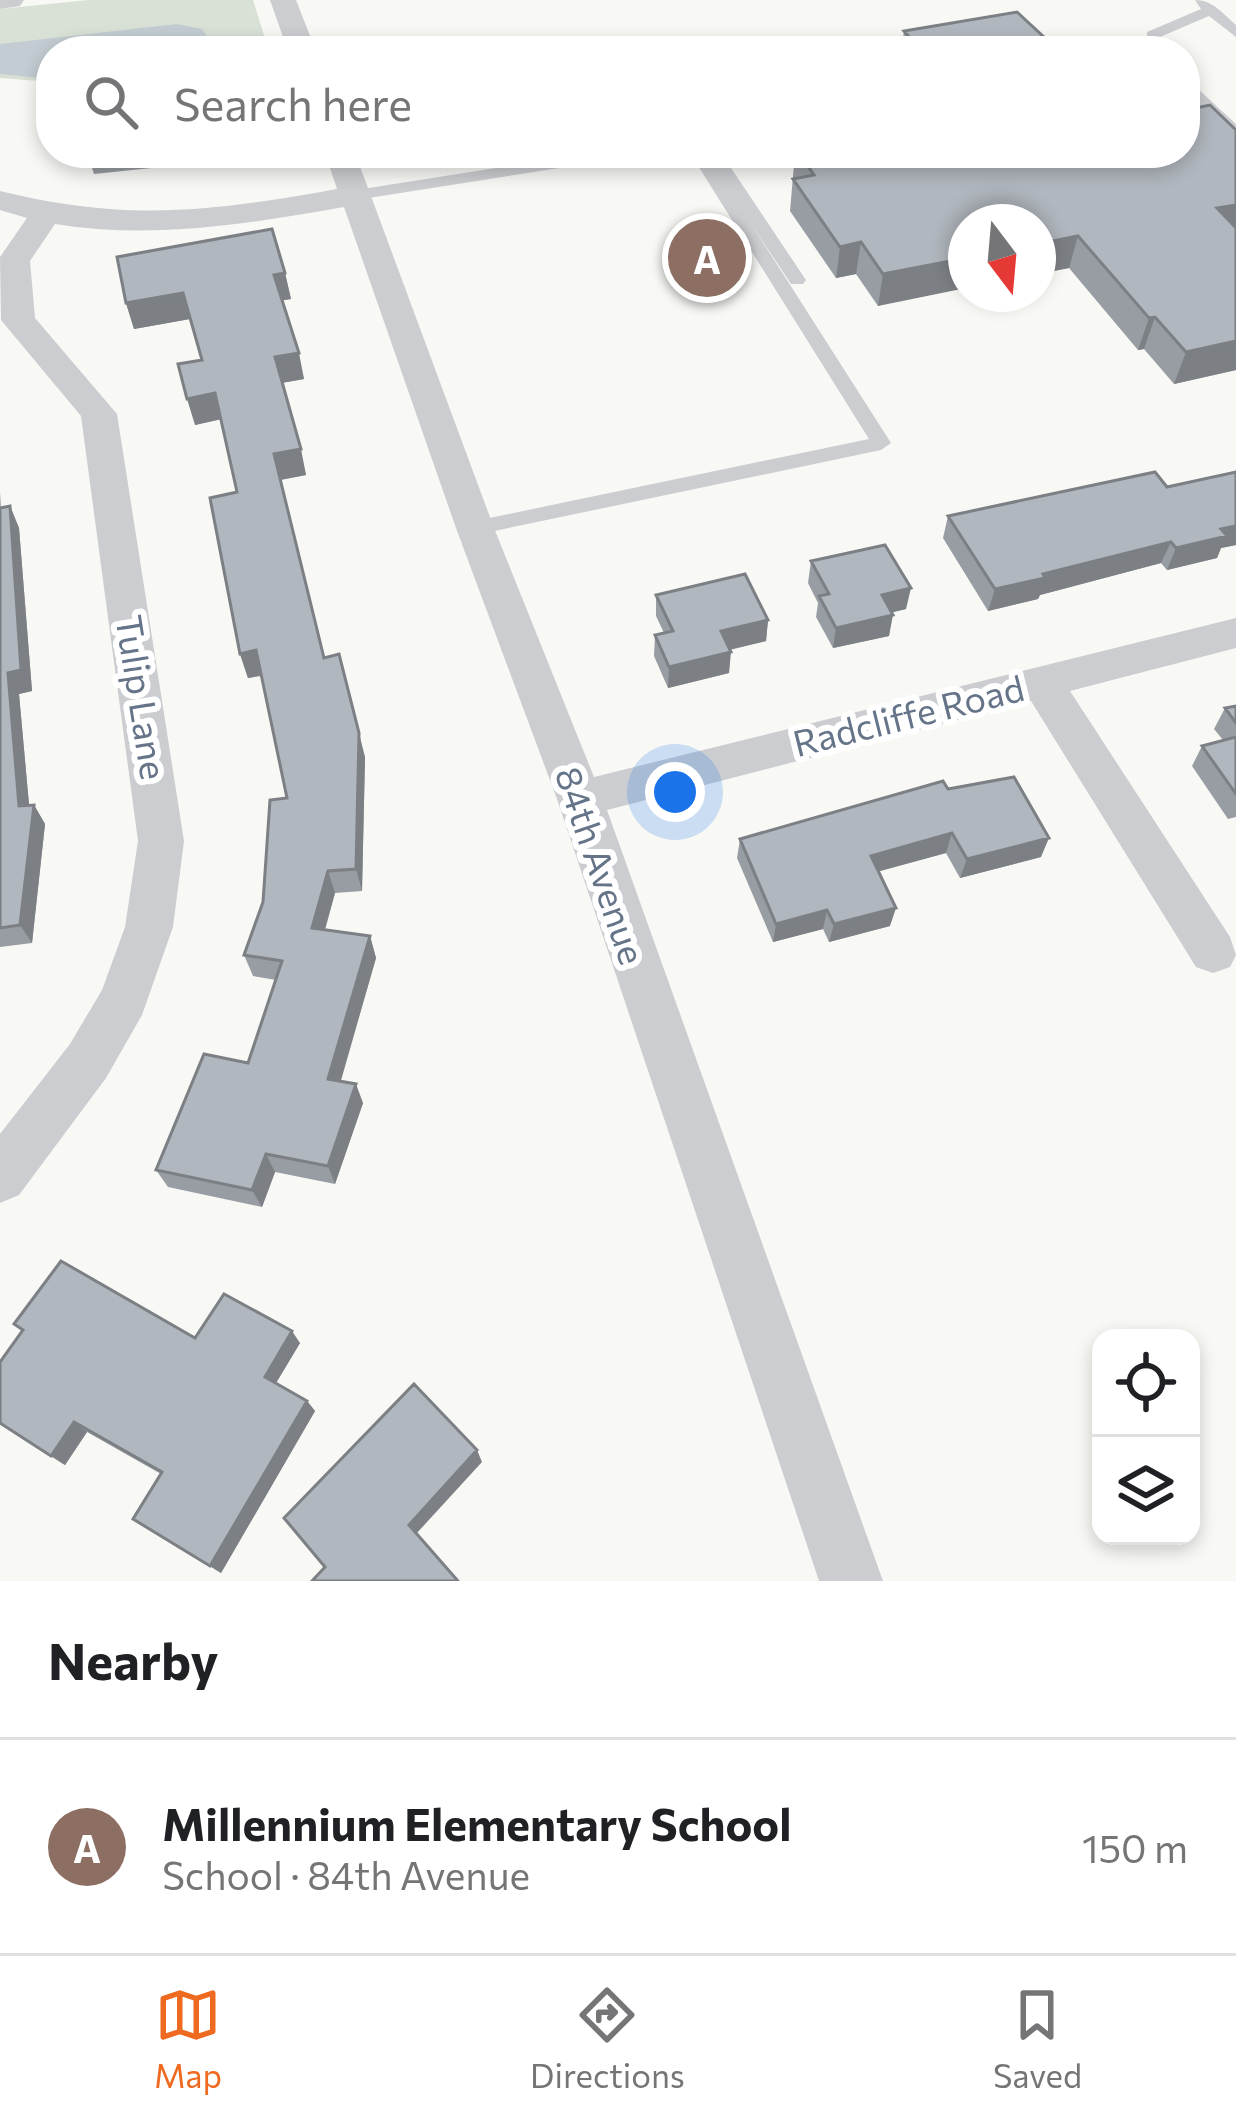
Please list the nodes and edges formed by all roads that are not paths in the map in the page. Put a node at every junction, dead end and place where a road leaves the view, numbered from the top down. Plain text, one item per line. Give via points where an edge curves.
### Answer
1 (11, 0) edge
2 (284, 0) edge
3 (0, 1) edge
4 (1205, 5) edge
5 (1236, 33) edge
6 (297, 36) edge
7 (1152, 36) edge
8 (1200, 97) edge
9 (1236, 133) edge
10 (426, 168) edge
11 (707, 168) edge
12 (723, 168) edge
13 (348, 174) edge
14 (0, 200) edge
15 (46, 214) junction
16 (880, 443) junction
17 (476, 528) junction
18 (1236, 633) edge
19 (1040, 680) junction
20 (580, 799) junction
21 (1213, 952) dead end
22 (0, 1177) edge
23 (851, 1581) edge

1 - 3 street
2 - 6 street
4 - 5 lane
4 - 7 lane
8 - 9 lane
10 - 13 lane
11 - 16 lane
12 - 16 lane via 883,419
13 - 15 street via 179,223
13 - 17 street, 84th Avenue
14 - 15 street
15 - 22 street, Tulip Lane via 14,260 18,320 99,415 161,841 149,928 124,999
16 - 17 lane
17 - 20 street, 84th Avenue
18 - 19 street, Radcliffe Road
19 - 20 street, Radcliffe Road
19 - 21 street
20 - 23 street, 84th Avenue

